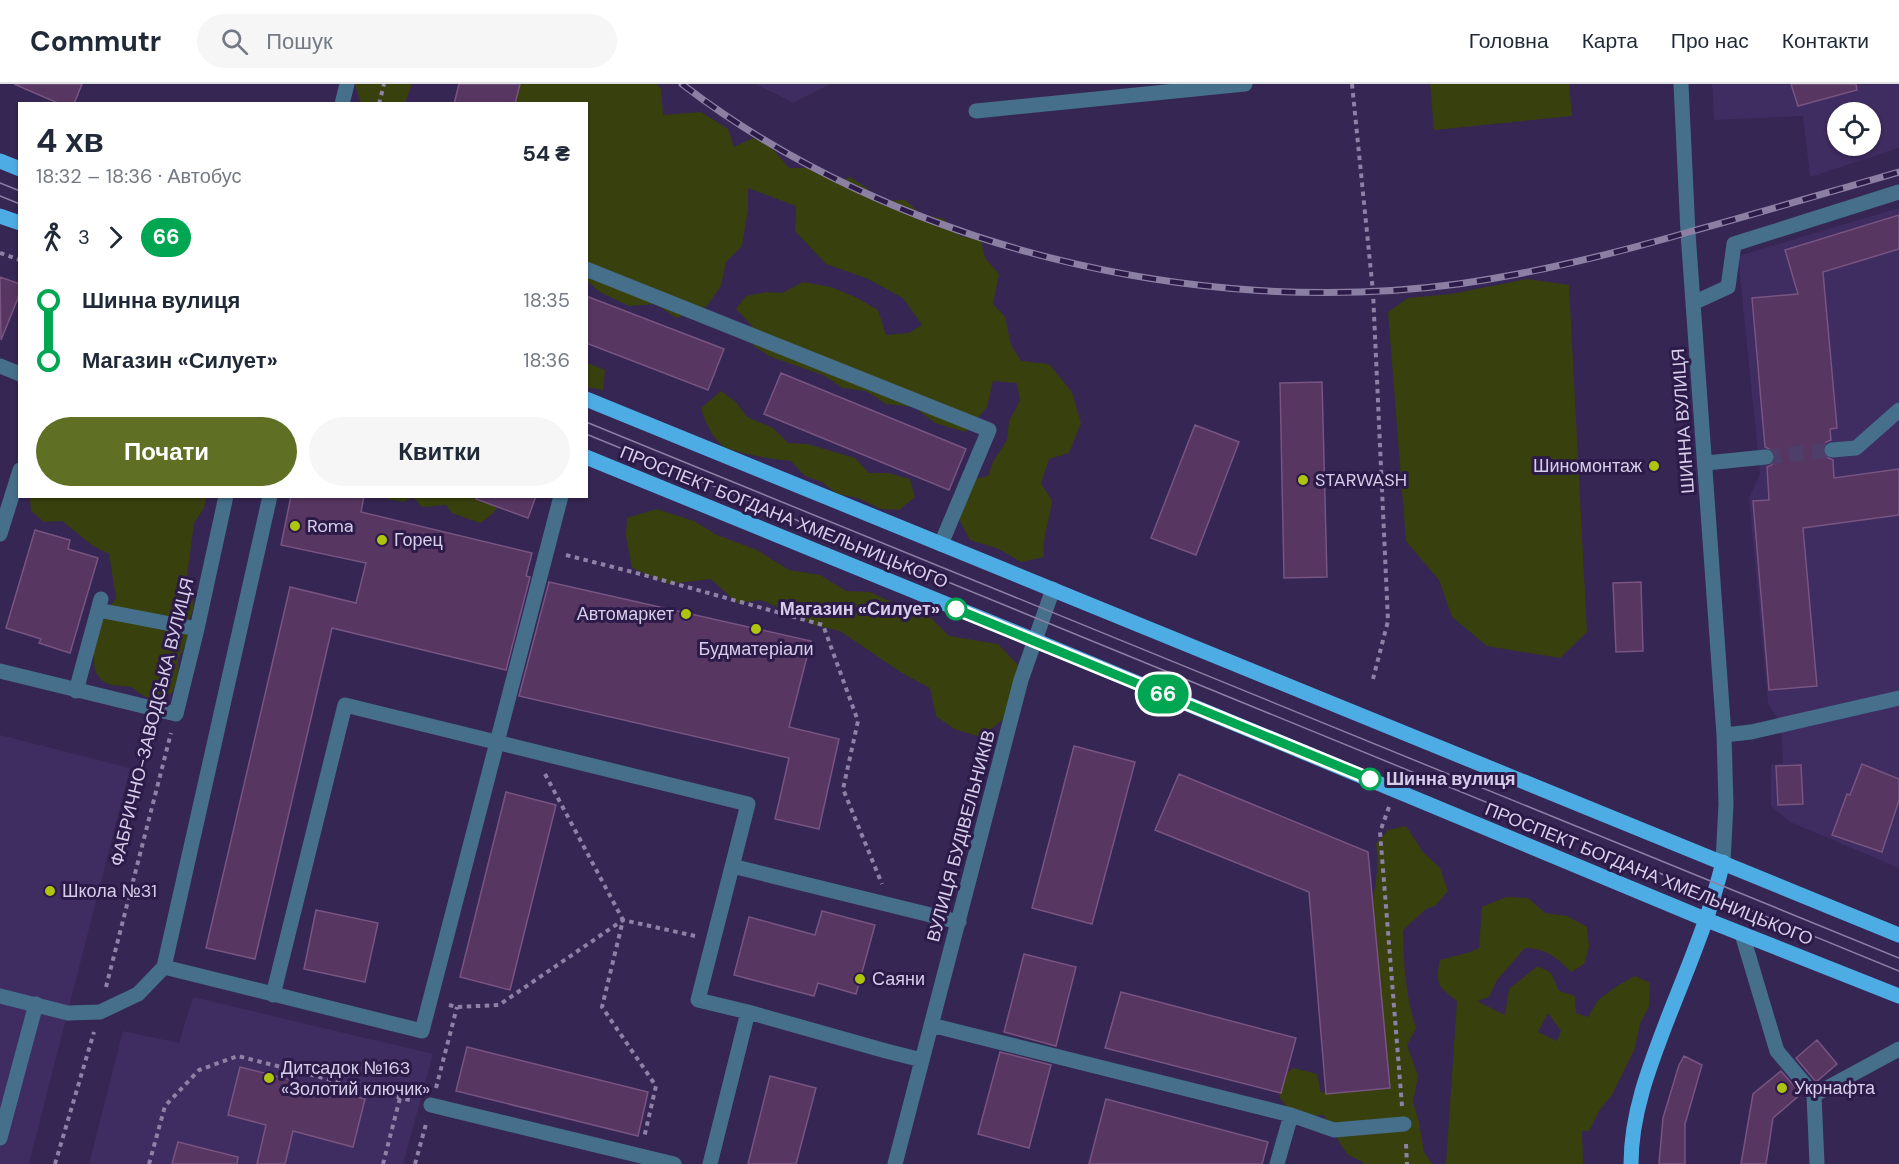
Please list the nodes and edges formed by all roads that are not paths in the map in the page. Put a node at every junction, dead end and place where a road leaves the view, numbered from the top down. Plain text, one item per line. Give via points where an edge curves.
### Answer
1 (347, 84) edge
2 (1245, 84) edge
3 (1681, 84) edge
4 (342, 102) edge
5 (976, 111) dead end
6 (0, 161) edge
7 (18, 168) edge
8 (1899, 192) edge
9 (0, 216) edge
10 (18, 222) edge
11 (588, 270) edge
12 (1693, 303) junction
13 (0, 366) edge
14 (18, 373) edge
15 (588, 400) edge
16 (1899, 410) edge
17 (1832, 450) tunnel mouth
18 (1766, 457) tunnel mouth
19 (588, 458) edge
20 (1706, 463) junction
21 (18, 476) edge
22 (226, 498) edge
23 (270, 498) edge
24 (560, 498) edge
25 (0, 534) edge
26 (941, 544) junction
27 (1053, 589) junction
28 (197, 628) junction
29 (1034, 640) junction
30 (0, 671) edge
31 (76, 691) junction
32 (1899, 698) edge
33 (1724, 735) junction
34 (497, 742) junction
35 (1723, 862) junction
36 (732, 866) junction
37 (1707, 920) junction
38 (959, 922) junction
39 (1742, 934) junction
40 (1899, 935) edge
41 (164, 967) junction
42 (273, 995) junction
43 (0, 996) edge
44 (1899, 996) edge
45 (36, 1004) junction
46 (748, 1012) junction
47 (931, 1025) junction
48 (1899, 1049) edge
49 (922, 1059) junction
50 (1814, 1095) junction
51 (431, 1105) dead end
52 (1291, 1115) junction
53 (1404, 1124) road end
54 (0, 1138) edge
55 (674, 1164) edge
56 (710, 1164) edge
57 (895, 1164) edge
58 (1277, 1164) edge
59 (1631, 1164) edge
60 (1817, 1164) edge

1 - 4 street
2 - 5 street
3 - 12 street, ШИННА ВУЛИЦЯ
6 - 7 main road
8 - 12 street via 1734,244 1728,287
9 - 10 main road
11 - 26 street via 989,429
12 - 20 street, ШИННА ВУЛИЦЯ
13 - 14 street
15 - 26 main road, ПРОСПЕКТ БОГДАНА ХМЕЛЬНИЦЬКОГО
16 - 17 street via 1856,448
18 - 20 street
19 - 29 main road, ПРОСПЕКТ БОГДАНА ХМЕЛЬНИЦЬКОГО
20 - 33 street, ШИННА ВУЛИЦЯ
21 - 25 street
22 - 28 street, ФАБРИЧНО-ЗАВОДСЬКА ВУЛИЦЯ
23 - 41 street
24 - 34 street
26 - 27 main road, ПРОСПЕКТ БОГДАНА ХМЕЛЬНИЦЬКОГО
27 - 29 street, ВУЛИЦЯ БУДІВЕЛЬНИКІВ
27 - 35 main road, ПРОСПЕКТ БОГДАНА ХМЕЛЬНИЦЬКОГО
28 - 31 street via 99,605
28 - 31 street, ФАБРИЧНО-ЗАВОДСЬКА ВУЛИЦЯ via 176,714
29 - 37 main road, ПРОСПЕКТ БОГДАНА ХМЕЛЬНИЦЬКОГО
29 - 38 street, ВУЛИЦЯ БУДІВЕЛЬНИКІВ
30 - 31 street
32 - 33 street
33 - 35 street, ШИННА ВУЛИЦЯ
34 - 36 street via 748,804
34 - 42 street via 422,1031
34 - 42 street via 345,705
35 - 37 main road
35 - 40 main road, ПРОСПЕКТ БОГДАНА ХМЕЛЬНИЦЬКОГО
36 - 38 street
36 - 46 street via 698,1000
37 - 39 main road, ПРОСПЕКТ БОГДАНА ХМЕЛЬНИЦЬКОГО
37 - 59 main road via 1640,1097
38 - 47 street, ВУЛИЦЯ БУДІВЕЛЬНИКІВ
39 - 44 main road, ПРОСПЕКТ БОГДАНА ХМЕЛЬНИЦЬКОГО
39 - 50 street via 1777,1051
41 - 42 street
41 - 45 street via 138,994 100,1012 68,1013
43 - 45 street
45 - 54 street
46 - 49 street
46 - 56 street
47 - 49 street, ВУЛИЦЯ БУДІВЕЛЬНИКІВ
47 - 52 street
48 - 50 street
49 - 57 street, ВУЛИЦЯ БУДІВЕЛЬНИКІВ
50 - 60 street
51 - 55 street
52 - 53 street via 1334,1130
52 - 58 street

